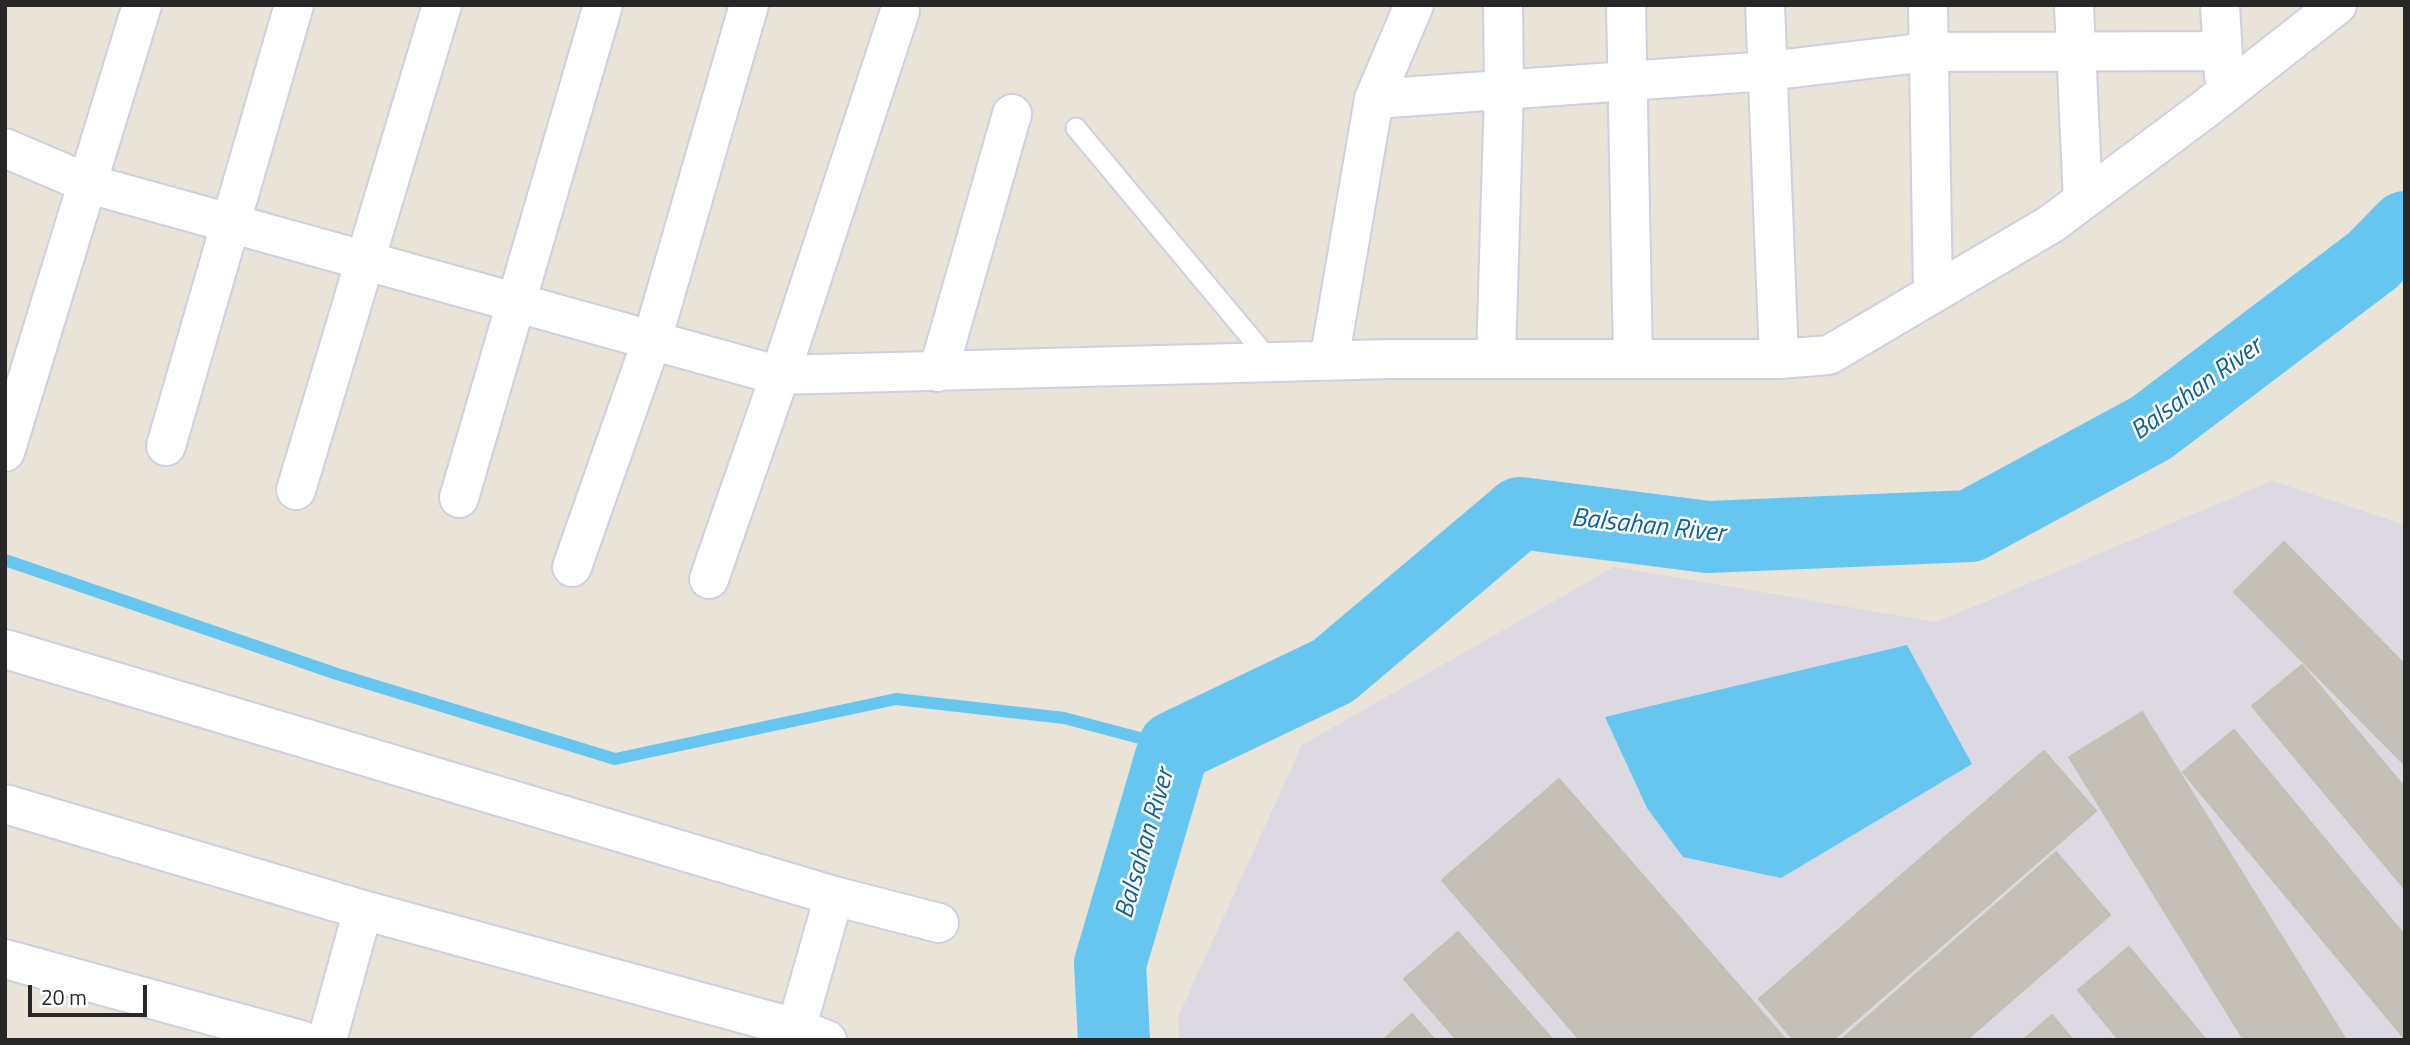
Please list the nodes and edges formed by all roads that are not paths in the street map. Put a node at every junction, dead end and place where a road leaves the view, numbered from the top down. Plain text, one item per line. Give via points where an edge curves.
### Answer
1 (142, 5) edge
2 (294, 5) edge
3 (442, 5) edge
4 (603, 5) edge
5 (750, 5) edge
6 (1414, 5) edge
7 (1503, 5) edge
8 (1626, 5) edge
9 (1765, 5) edge
10 (1928, 5) edge
11 (2074, 5) edge
12 (2220, 5) edge
13 (2337, 5) edge
14 (900, 11) dead end
15 (1928, 51) junction
16 (2076, 51) junction
17 (2222, 51) junction
18 (1768, 71) junction
19 (1626, 81) junction
20 (1504, 90) junction
21 (2225, 94) junction
22 (1374, 99) junction
23 (1012, 114) dead end
24 (1076, 128) dead end
25 (5, 148) edge
26 (89, 184) junction
27 (2083, 200) junction
28 (233, 224) junction
29 (367, 261) junction
30 (1933, 293) junction
31 (516, 302) junction
32 (652, 340) junction
33 (1496, 359) junction
34 (1633, 359) junction
35 (1779, 359) junction
36 (1329, 361) junction
37 (1272, 362) junction
38 (938, 372) junction
39 (780, 375) junction
40 (166, 446) dead end
41 (5, 452) edge
42 (296, 489) dead end
43 (459, 498) dead end
44 (572, 567) dead end
45 (709, 579) dead end
46 (5, 649) edge
47 (5, 804) edge
48 (834, 896) junction
49 (363, 910) junction
50 (939, 923) dead end
51 (5, 959) edge
52 (806, 1036) edge
53 (301, 1040) edge
54 (327, 1040) edge

1 - 26 street
2 - 28 street
3 - 29 street
4 - 31 street
5 - 32 street
6 - 22 street
7 - 20 street
8 - 19 street
9 - 18 street
10 - 15 street
11 - 16 street
12 - 17 street
13 - 21 street
14 - 39 street
15 - 16 street
15 - 18 street
15 - 30 street
16 - 17 street
16 - 27 street
17 - 21 street
18 - 19 street
18 - 35 street
19 - 20 street
19 - 34 street
20 - 22 street
20 - 33 street
21 - 27 street
22 - 36 street
23 - 38 street
24 - 37 lane
25 - 26 street
26 - 28 street
26 - 41 street
27 - 30 street via 2051,224
28 - 29 street
28 - 40 street
29 - 31 street
29 - 42 street
30 - 35 street via 1829,355
31 - 32 street
31 - 43 street
32 - 39 street
32 - 44 street
33 - 34 street
33 - 36 street
34 - 35 street
36 - 37 street
37 - 38 street
38 - 39 street
39 - 45 street
46 - 48 street
47 - 49 street
48 - 50 street
48 - 52 street
49 - 52 street
49 - 54 street
51 - 53 street

